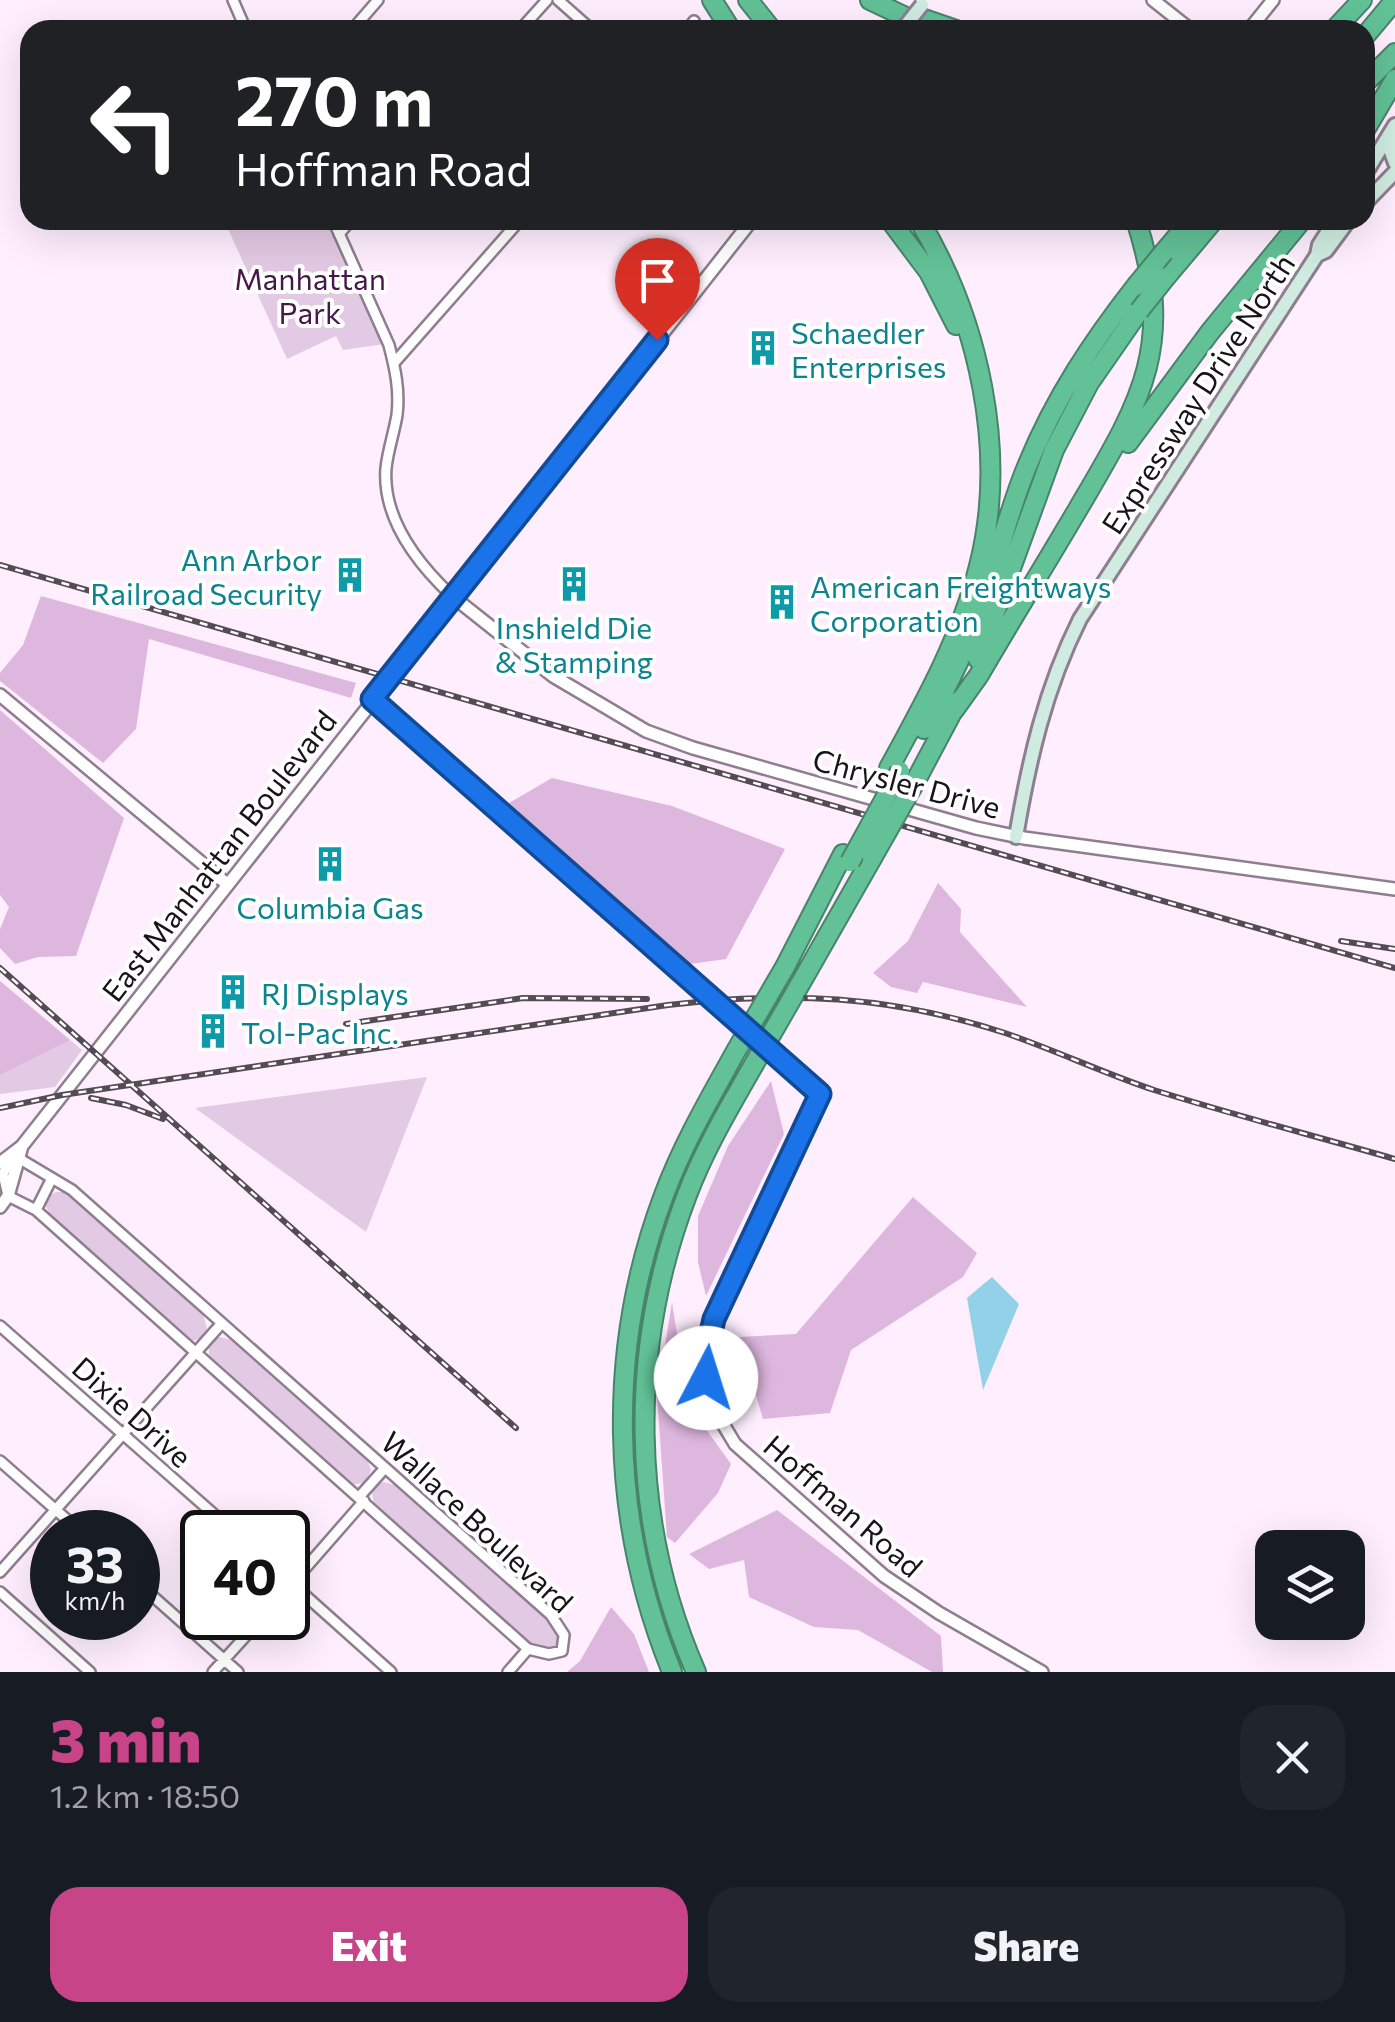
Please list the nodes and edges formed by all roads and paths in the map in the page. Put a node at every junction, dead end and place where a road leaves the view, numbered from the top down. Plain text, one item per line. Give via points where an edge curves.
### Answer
1 (378, 0) edge
2 (547, 0) edge
3 (558, 0) edge
4 (748, 0) edge
5 (870, 0) edge
6 (1152, 0) edge
7 (1273, 0) edge
8 (1362, 0) edge
9 (1372, 0) edge
10 (1395, 0) edge
11 (892, 10) junction
12 (361, 20) edge
13 (529, 20) edge
14 (581, 20) edge
15 (766, 20) edge
16 (912, 20) edge
17 (924, 20) edge
18 (1177, 20) edge
19 (1257, 20) edge
20 (1343, 20) edge
21 (1355, 20) edge
22 (1375, 24) edge
23 (1395, 53) edge
24 (1375, 73) edge
25 (1395, 79) edge
26 (1375, 113) edge
27 (1395, 125) edge
28 (1395, 138) edge
29 (1375, 158) edge
30 (1395, 164) edge
31 (1395, 172) edge
32 (1375, 193) edge
33 (337, 230) edge
34 (342, 230) edge
35 (511, 230) edge
36 (744, 230) edge
37 (898, 230) edge
38 (925, 230) edge
39 (1138, 230) edge
40 (1182, 230) edge
41 (1206, 230) edge
42 (1294, 230) edge
43 (1329, 230) edge
44 (1342, 230) edge
45 (339, 234) junction
46 (1317, 255) junction
47 (394, 363) junction
48 (1087, 493) junction
49 (982, 550) junction
50 (452, 596) junction
51 (0, 694) edge
52 (372, 699) junction
53 (954, 710) junction
54 (901, 774) junction
55 (1016, 837) junction
56 (227, 884) junction
57 (1395, 889) edge
58 (19, 1152) junction
59 (0, 1164) edge
60 (52, 1178) junction
61 (4, 1201) edge
62 (36, 1210) junction
63 (222, 1322) junction
64 (0, 1326) edge
65 (196, 1352) junction
66 (122, 1434) junction
67 (0, 1461) edge
68 (385, 1468) junction
69 (362, 1499) junction
70 (55, 1510) joint
71 (209, 1510) edge
72 (30, 1538) edge
73 (310, 1560) edge
74 (0, 1572) edge
75 (0, 1592) edge
76 (310, 1602) edge
77 (160, 1603) edge
78 (242, 1640) edge
79 (528, 1649) junction
80 (224, 1660) junction
81 (90, 1672) edge
82 (213, 1672) edge
83 (238, 1672) edge
84 (391, 1672) edge
85 (508, 1672) edge
86 (672, 1672) edge
87 (696, 1672) edge
88 (1042, 1672) edge

1 - 12 street
2 - 13 street
3 - 14 street
4 - 15 highway
5 - 11 highway
6 - 18 street
7 - 19 street
8 - 20 highway
9 - 21 highway
10 - 22 highway
11 - 16 highway
11 - 17 highway
23 - 24 highway
25 - 26 highway
27 - 29 main road
28 - 30 main road
31 - 32 main road
33 - 45 street
34 - 45 street
35 - 47 street
36 - 50 street, East Manhattan Boulevard
37 - 49 highway via 944,299 972,375 984,481
38 - 49 highway via 957,297 981,384 990,472
39 - 48 highway via 1151,289 1148,366 1129,422
40 - 54 highway, bridge via 1088,350 1043,430 958,664
41 - 53 highway, bridge via 1098,369 1061,436
42 - 48 highway
43 - 46 main road, Expressway Drive North
44 - 46 main road, Expressway Drive North
45 - 47 street
46 - 55 main road, Expressway Drive North via 1080,619 1041,715
47 - 50 street via 398,403 388,496 404,538
48 - 53 highway
49 - 54 highway
50 - 52 street, East Manhattan Boulevard
50 - 55 street, Chrysler Drive via 552,676 646,731
51 - 56 street
52 - 56 street, East Manhattan Boulevard
52 - 88 street, Hoffman Road via 820,1094 714,1319 705,1360 714,1409 735,1444 884,1576
53 - 54 highway
54 - 86 highway, bridge via 736,1052 674,1171 640,1274 627,1341 625,1479 642,1583
54 - 87 highway, bridge via 872,858 697,1170 662,1275 645,1385 648,1500 673,1610
55 - 57 street, Chrysler Drive
56 - 58 street, East Manhattan Boulevard
58 - 59 street, East Manhattan Boulevard
58 - 60 street, Wallace Boulevard
58 - 61 street, East Manhattan Boulevard
60 - 62 street
60 - 63 street, Wallace Boulevard
61 - 62 street, Wallace Boulevard
62 - 65 street, Wallace Boulevard
63 - 65 street
63 - 68 street, Wallace Boulevard
64 - 66 street, Dixie Drive
65 - 66 street
65 - 69 street, Wallace Boulevard
66 - 70 street
66 - 71 street, Dixie Drive
67 - 70 street
68 - 69 street
68 - 79 street, Wallace Boulevard via 557,1622 562,1650
69 - 73 street
69 - 79 street, Wallace Boulevard
72 - 74 street
75 - 81 street
76 - 84 street
77 - 80 street
78 - 80 street
79 - 85 street
80 - 82 street
80 - 83 street

